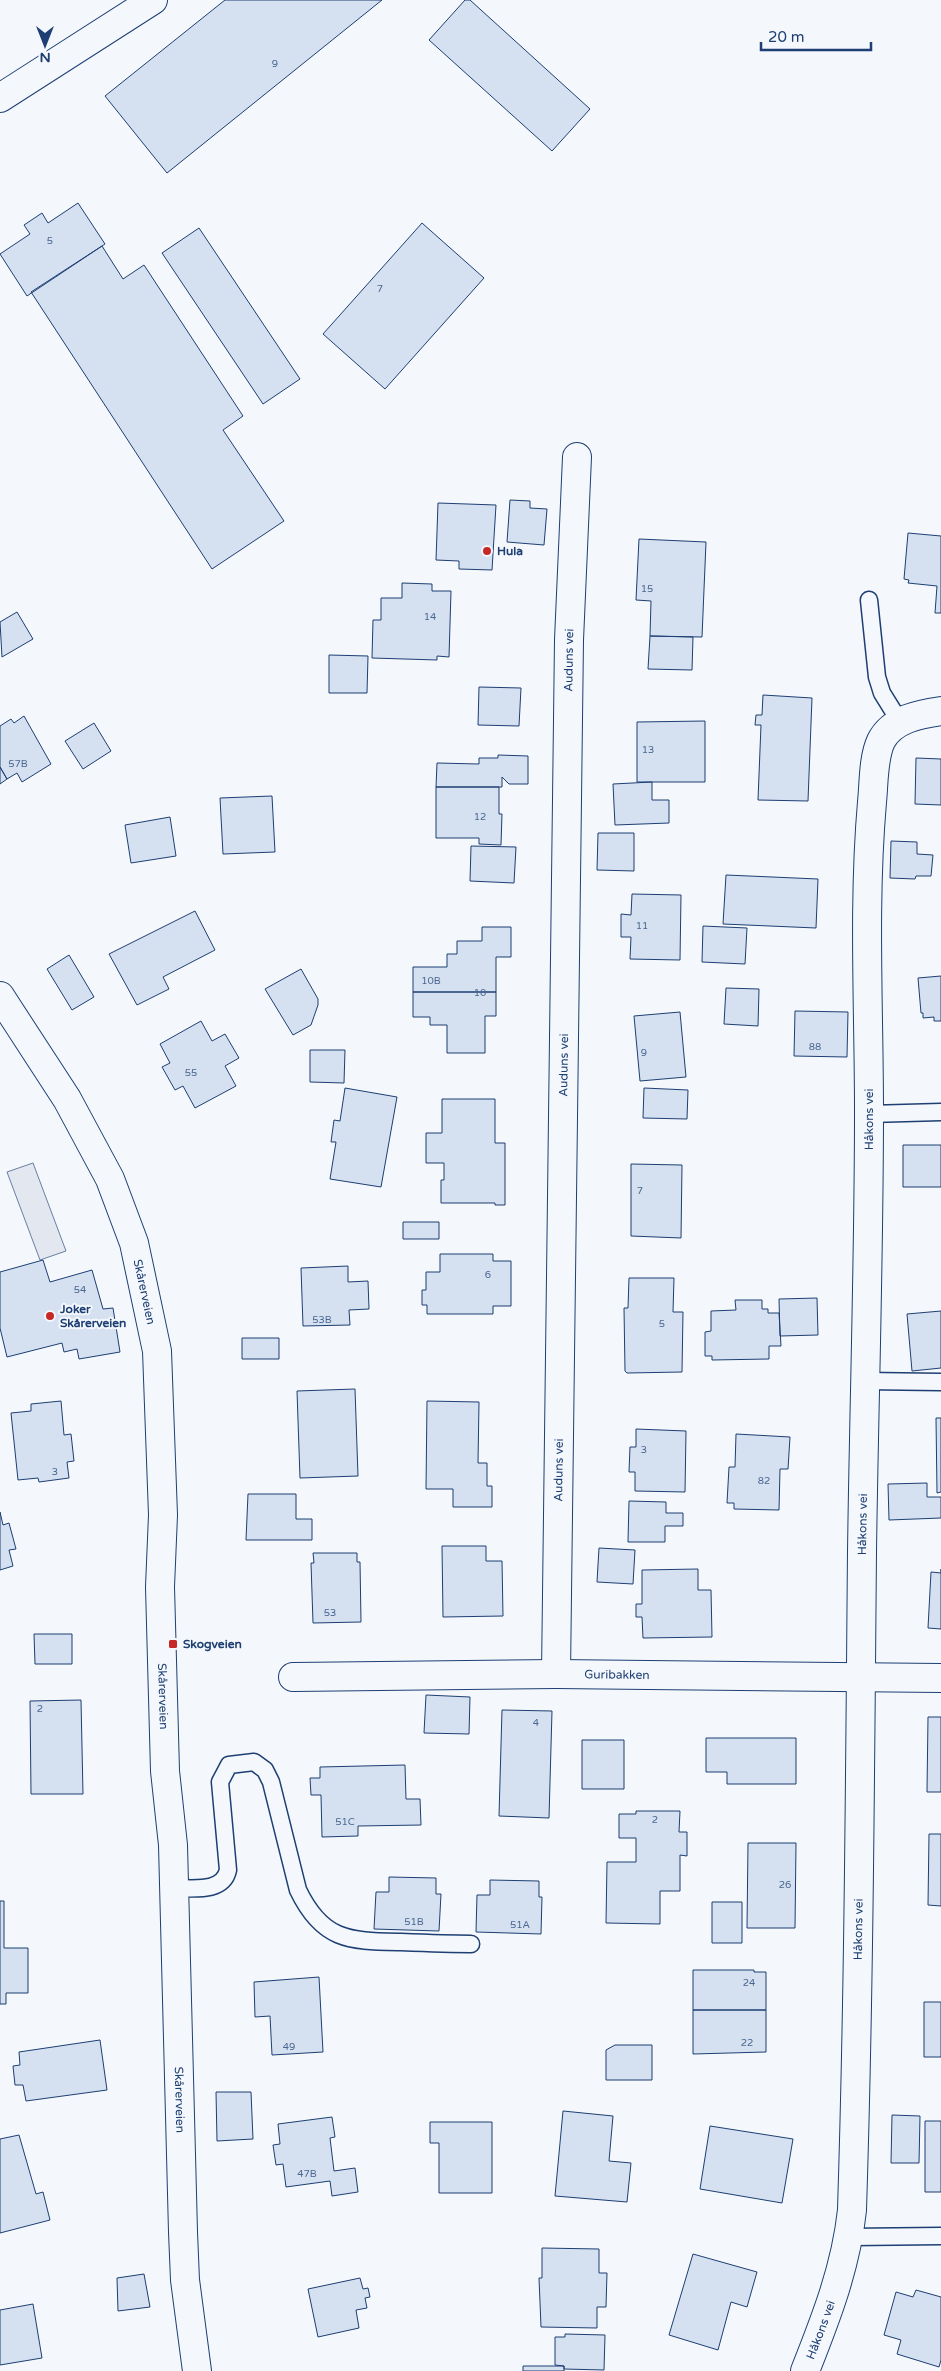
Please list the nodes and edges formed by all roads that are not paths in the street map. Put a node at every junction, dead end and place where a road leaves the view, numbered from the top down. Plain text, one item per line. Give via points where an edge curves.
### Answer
1 (153, 0) edge
2 (0, 98) edge
3 (577, 457) dead end
4 (869, 600) dead end
5 (941, 711) edge
6 (900, 722) junction
7 (0, 996) edge
8 (941, 1112) edge
9 (869, 1114) junction
10 (864, 1381) junction
11 (941, 1382) edge
12 (556, 1674) junction
13 (861, 1677) junction
14 (293, 1678) dead end
15 (941, 1678) edge
16 (174, 1888) junction
17 (472, 1944) dead end
18 (941, 2236) edge
19 (850, 2237) junction
20 (197, 2371) edge
21 (805, 2371) edge

1 - 2 street
3 - 12 street, Auduns vei via 569,640
4 - 6 lane via 877,677 882,693
5 - 6 street, Håkons vei via 920,714
6 - 9 street, Håkons vei via 881,741 870,830 867,897
7 - 16 street, Skårerveien via 67,1099 110,1179 134,1243 150,1311 160,1383 164,1515 160,1586 165,1771
8 - 9 lane
9 - 10 street, Håkons vei
10 - 11 lane
10 - 13 street, Håkons vei
12 - 13 street, Guribakken
12 - 14 street, Guribakken
13 - 15 street, Guribakken
13 - 19 street, Håkons vei via 856,2075
16 - 17 lane via 208,1888 226,1878 220,1782 229,1765 254,1762 265,1770 271,1782 298,1890 305,1906 322,1924 348,1939
16 - 20 street, Skårerveien via 183,2232 187,2299
18 - 19 lane
19 - 21 street, Håkons vei via 828,2313

